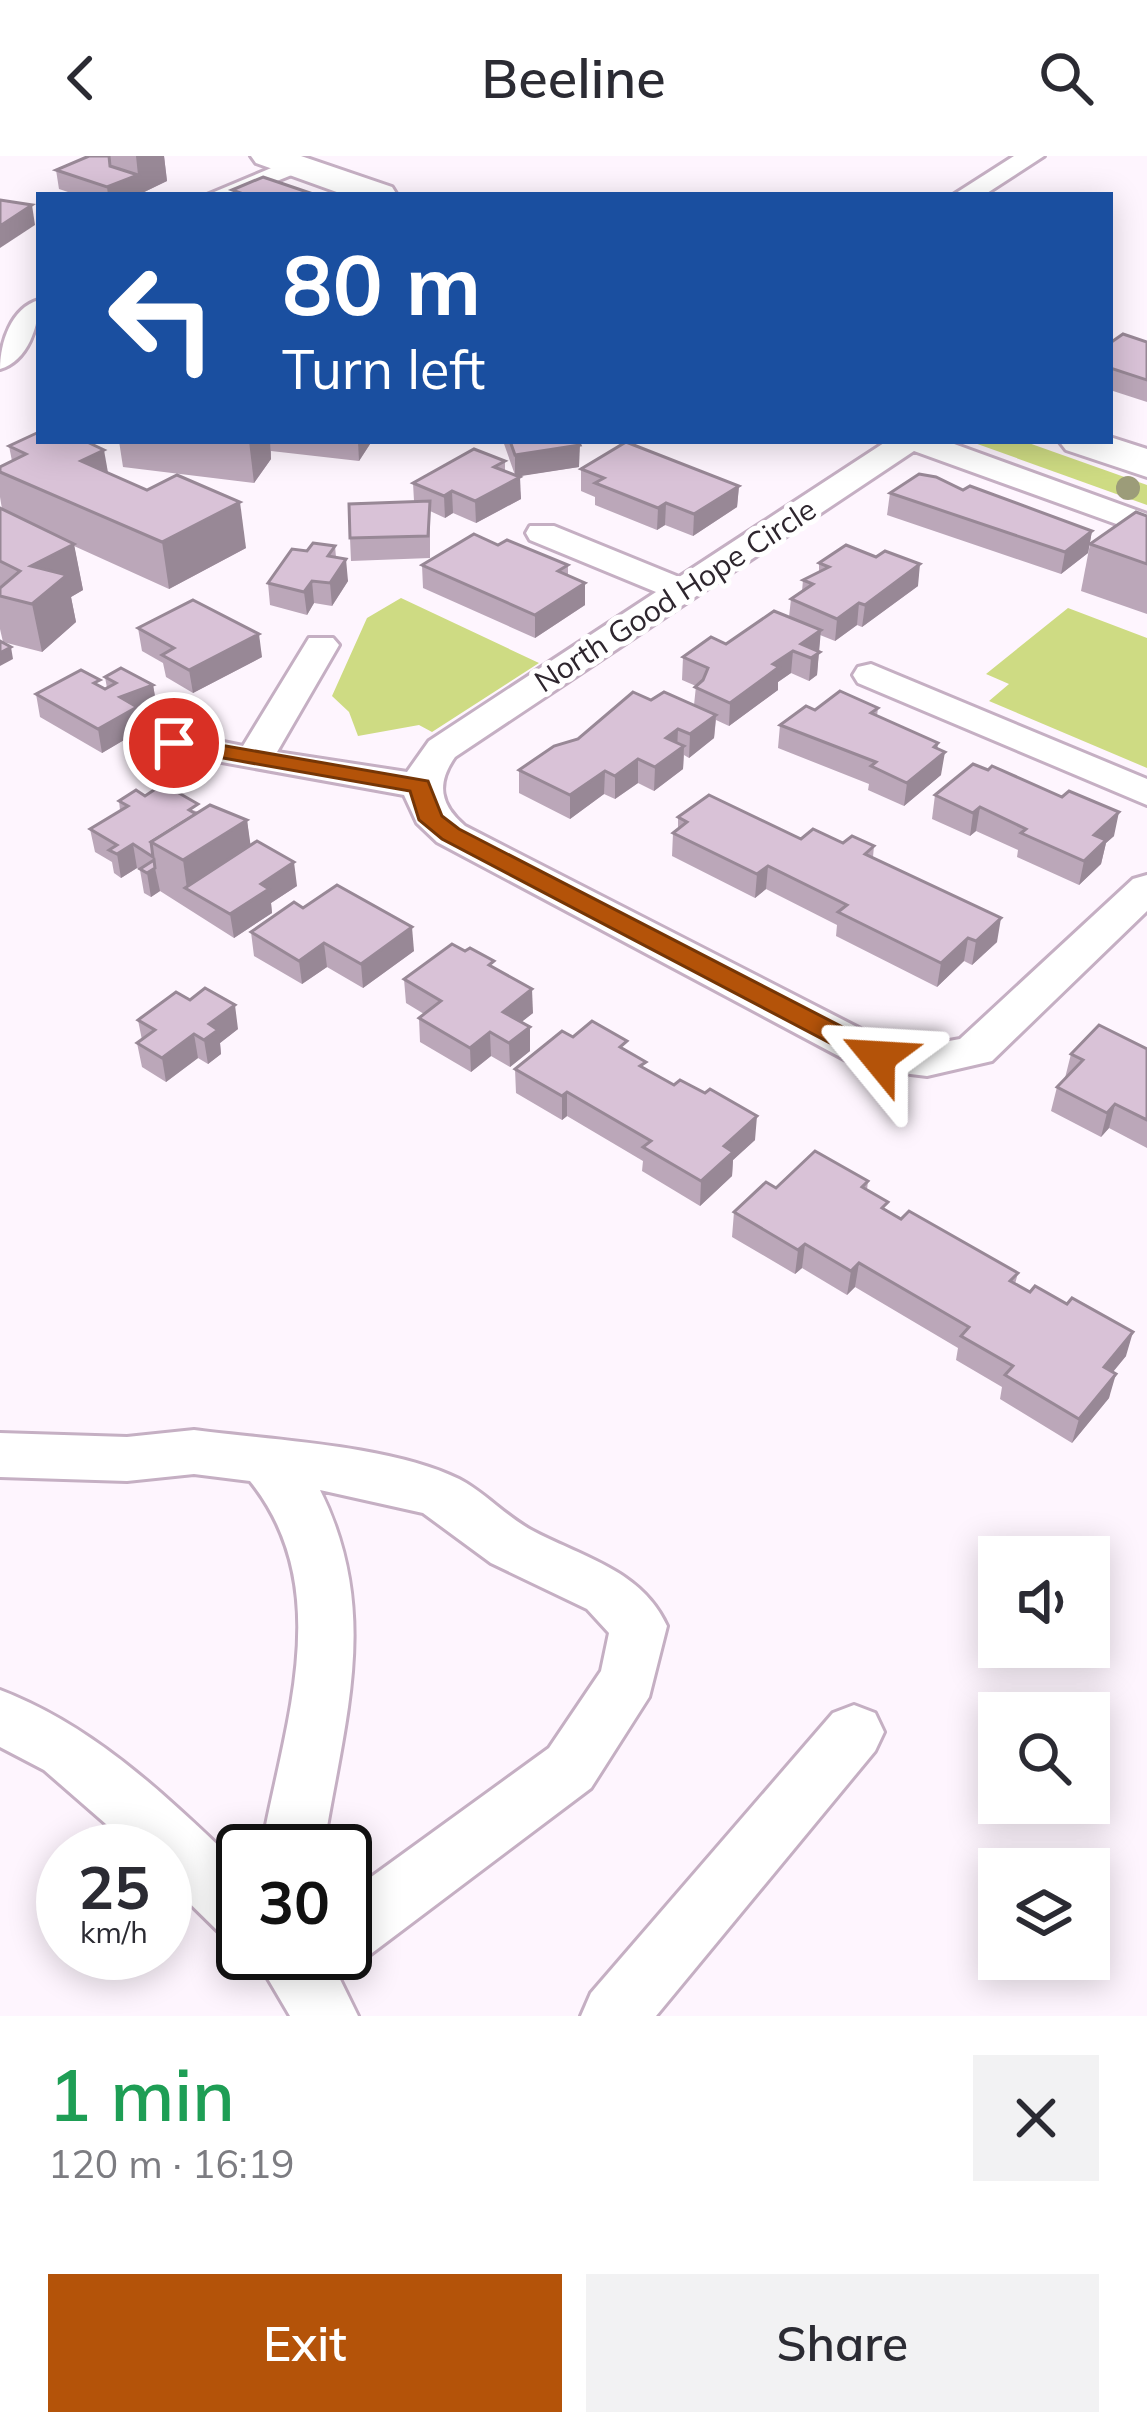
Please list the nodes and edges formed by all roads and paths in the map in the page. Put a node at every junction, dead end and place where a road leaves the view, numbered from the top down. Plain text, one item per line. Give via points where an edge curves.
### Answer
1 (1032, 156) edge
2 (281, 161) edge
3 (225, 192) edge
4 (370, 192) edge
5 (971, 192) edge
6 (36, 312) edge
7 (0, 360) edge
8 (903, 444) edge
9 (925, 444) edge
10 (1090, 444) edge
11 (1147, 464) edge
12 (1147, 525) edge
13 (542, 532) dead end
14 (682, 591) junction
15 (321, 645) dead end
16 (872, 675) dead end
17 (174, 743) dead end
18 (254, 760) junction
19 (420, 786) junction
20 (1147, 793) edge
21 (1147, 888) edge
22 (0, 1455) edge
23 (268, 1463) junction
24 (0, 1717) edge
25 (854, 1732) dead end
26 (297, 1824) edge
27 (216, 1886) edge
28 (372, 1917) edge
29 (614, 2016) edge

1 - 5 street
2 - 3 street
2 - 4 main road
6 - 7 street
8 - 14 street, North Good Hope Circle
9 - 12 street
10 - 11 main road
13 - 14 street
14 - 19 street, North Good Hope Circle via 442,749
15 - 18 street
16 - 20 street
17 - 18 street
18 - 19 street
19 - 21 street via 431,820 451,834 878,1057 915,1063 976,1050
22 - 23 street via 194,1452
23 - 26 street via 314,1538 330,1637
23 - 28 street via 440,1495 510,1546 607,1592 639,1626 628,1678 570,1768
24 - 27 street via 80,1763
25 - 29 street

